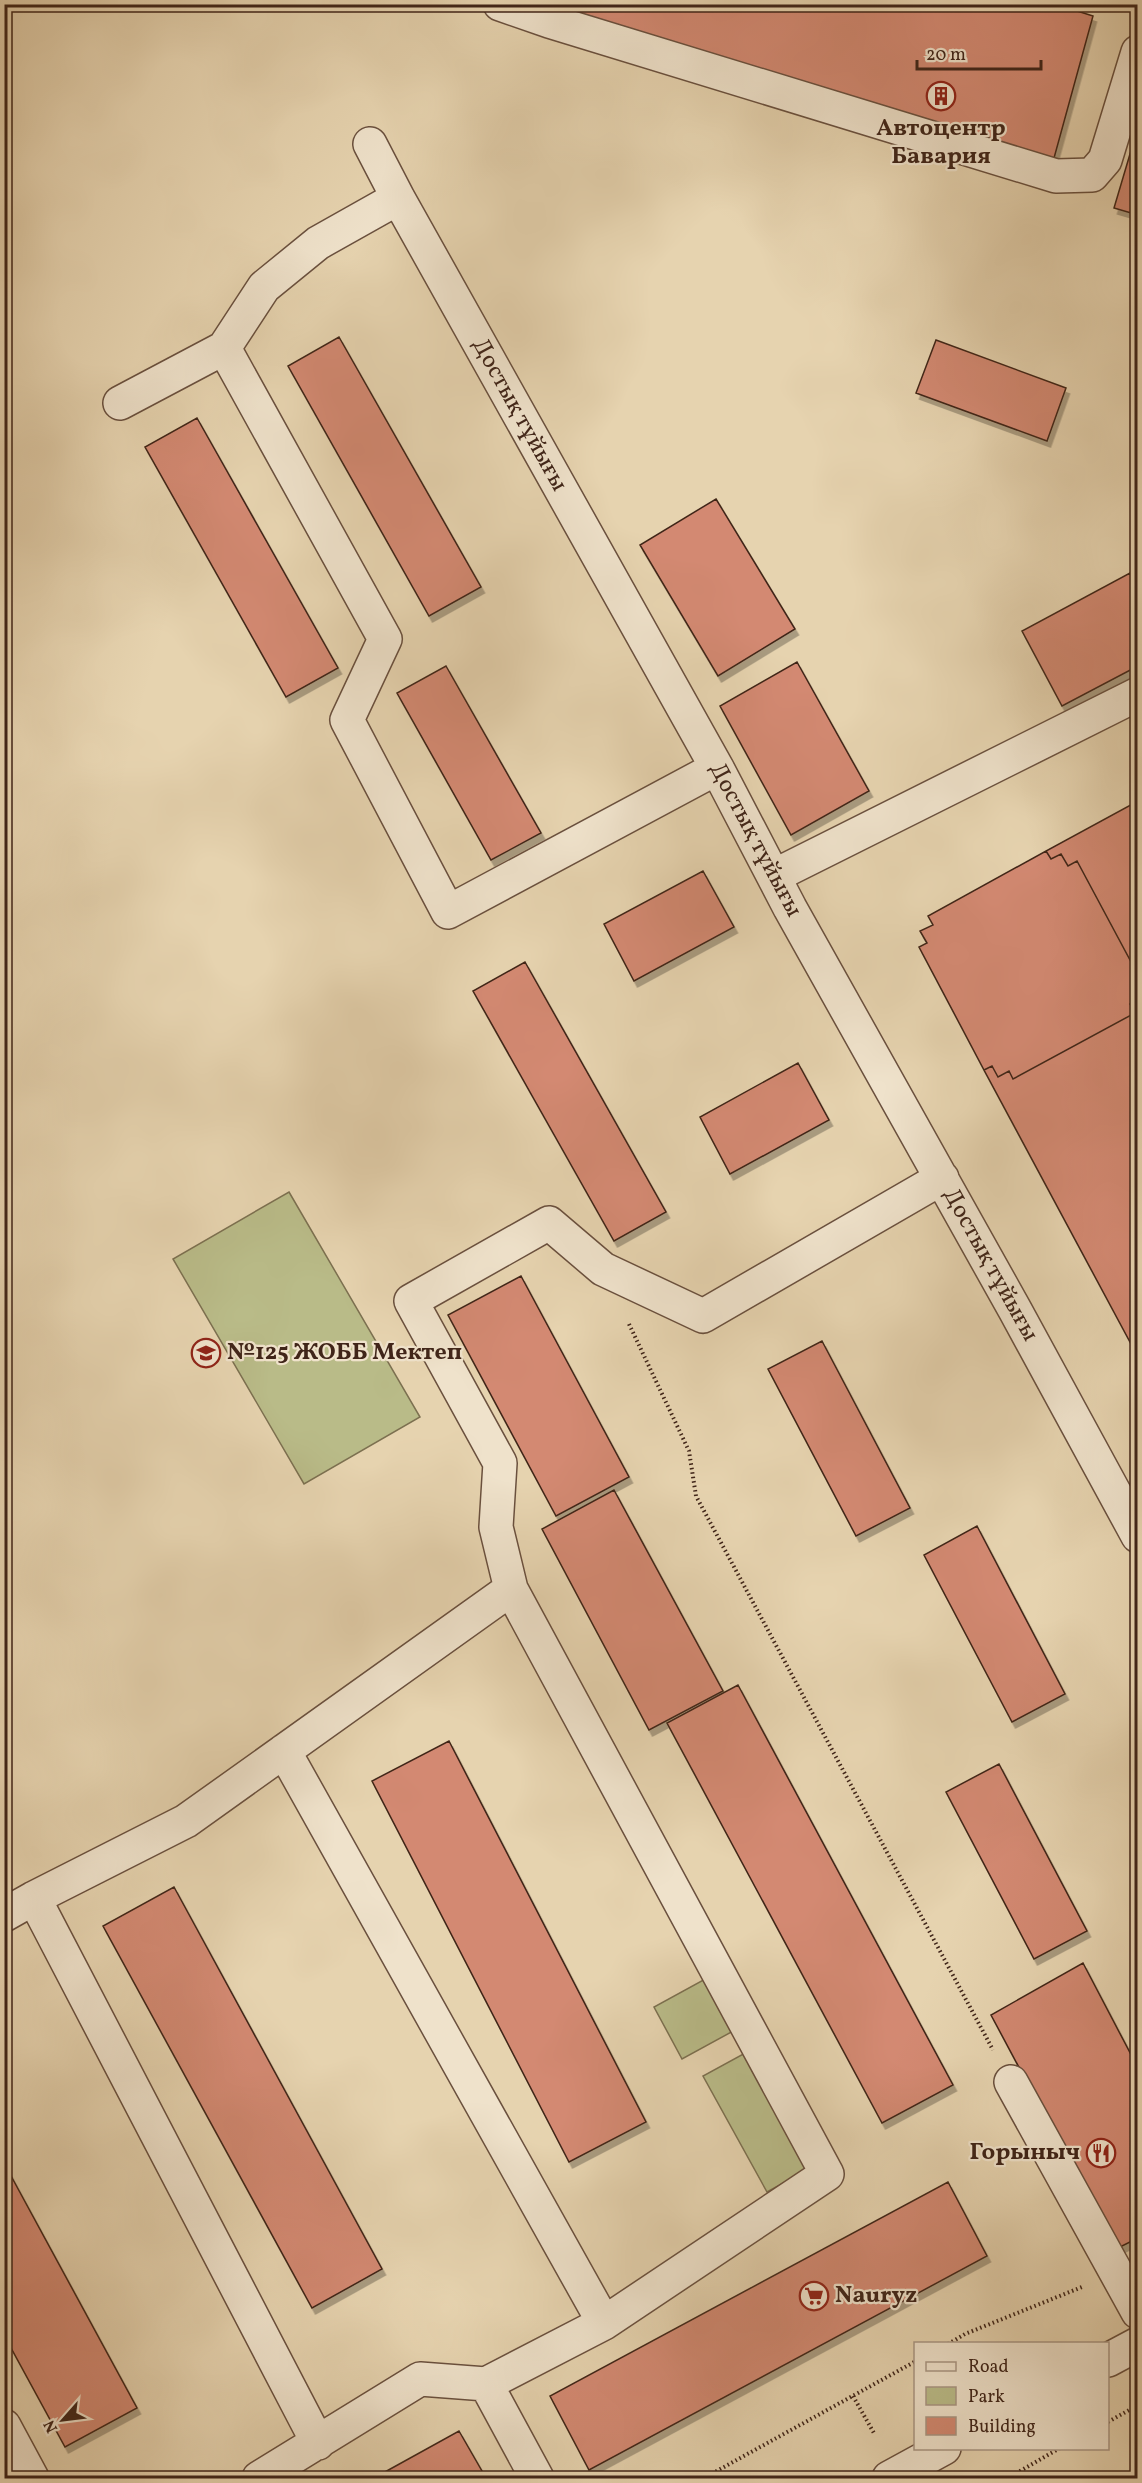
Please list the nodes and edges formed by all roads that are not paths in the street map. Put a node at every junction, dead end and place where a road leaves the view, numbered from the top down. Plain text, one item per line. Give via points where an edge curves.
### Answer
1 (500, 4) edge
2 (551, 13) edge
3 (1137, 52) edge
4 (370, 144) dead end
5 (398, 198) junction
6 (224, 348) junction
7 (120, 403) dead end
8 (1137, 694) edge
9 (717, 768) junction
10 (774, 876) junction
11 (942, 1178) junction
12 (1137, 1536) edge
13 (511, 1589) junction
14 (284, 1751) junction
15 (34, 1898) junction
16 (4, 1915) edge
17 (1011, 2082) road end
18 (1137, 2313) edge
19 (604, 2324) junction
20 (1137, 2344) edge
21 (1109, 2359) edge
22 (486, 2384) junction
23 (4, 2426) edge
24 (318, 2443) junction
25 (940, 2450) edge
26 (33, 2478) edge
27 (259, 2478) edge
28 (537, 2478) edge
29 (889, 2478) edge

1 - 2 street
2 - 3 street via 1056,176 1092,176 1105,160
4 - 5 street, Достық тұйығы
5 - 6 street via 318,243 264,287
5 - 9 street, Достық тұйығы
6 - 7 street
6 - 9 street via 385,639 346,720 448,912
8 - 10 street
9 - 10 street, Достық тұйығы
10 - 11 street, Достық тұйығы
11 - 12 street, Достық тұйығы
11 - 13 street via 703,1316 603,1269 549,1223 411,1301 500,1463 496,1527
13 - 14 street
13 - 19 street via 827,2174
14 - 15 street via 186,1821
14 - 19 street
15 - 16 street
15 - 24 street
17 - 18 street
19 - 22 street
20 - 21 street
22 - 24 street via 420,2379
22 - 28 street
23 - 26 street
24 - 27 street
25 - 29 street

